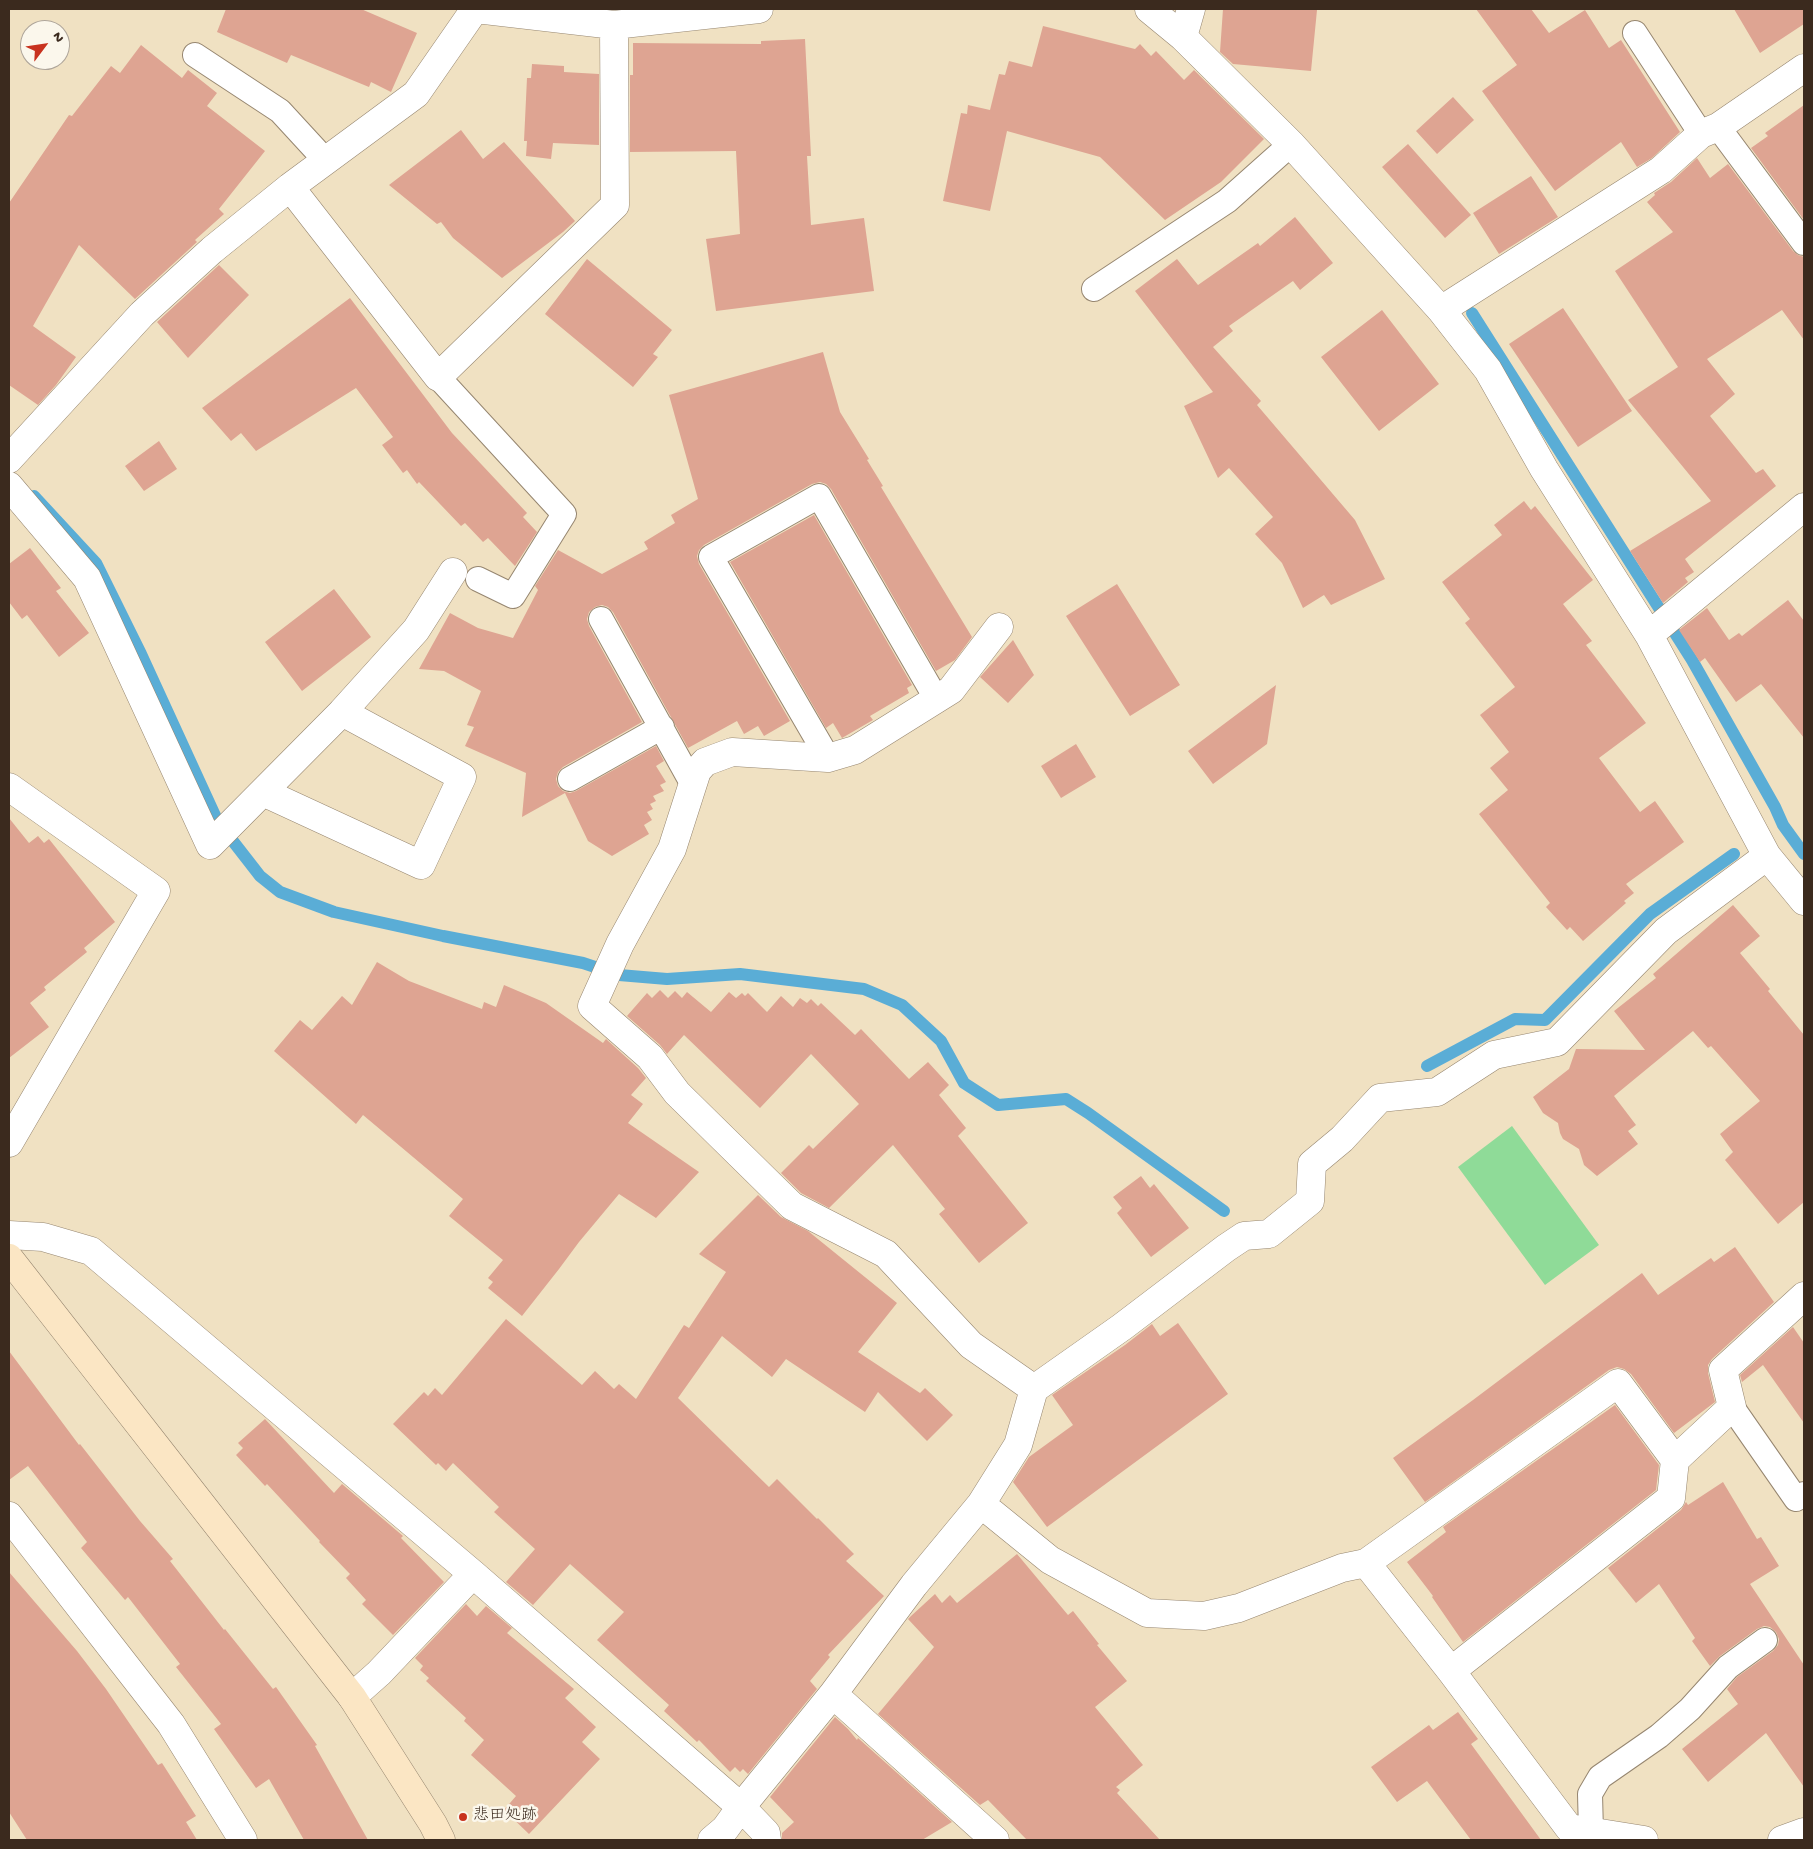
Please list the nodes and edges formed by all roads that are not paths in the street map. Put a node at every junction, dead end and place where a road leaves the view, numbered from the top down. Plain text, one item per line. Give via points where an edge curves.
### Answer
1 (475, 9) edge
2 (759, 9) edge
3 (1150, 9) edge
4 (1191, 9) edge
5 (614, 17) edge
6 (1635, 33) dead end
7 (1183, 37) junction
8 (195, 54) dead end
9 (1804, 68) edge
10 (1709, 130) junction
11 (1291, 144) junction
12 (326, 161) junction
13 (290, 187) junction
14 (1804, 243) edge
15 (1094, 289) dead end
16 (1441, 310) junction
17 (438, 377) junction
18 (9, 459) edge
19 (9, 486) edge
20 (1804, 507) edge
21 (465, 575) joint
22 (601, 619) dead end
23 (999, 627) dead end
24 (1649, 634) junction
25 (937, 700) junction
26 (342, 712) junction
27 (662, 727) junction
28 (828, 758) junction
29 (570, 779) dead end
30 (693, 785) junction
31 (9, 787) edge
32 (263, 792) junction
33 (1767, 856) junction
34 (1804, 901) edge
35 (9, 1143) edge
36 (9, 1235) edge
37 (9, 1258) edge
38 (1804, 1296) edge
39 (1034, 1389) junction
40 (1732, 1407) junction
41 (1675, 1460) junction
42 (1804, 1494) edge
43 (980, 1504) junction
44 (9, 1516) edge
45 (1366, 1563) junction
46 (473, 1574) junction
47 (1765, 1640) dead end
48 (1451, 1671) junction
49 (833, 1694) junction
50 (352, 1697) junction
51 (741, 1807) junction
52 (1804, 1832) edge
53 (1580, 1833) edge
54 (243, 1840) edge
55 (441, 1840) edge
56 (712, 1840) edge
57 (767, 1840) edge
58 (995, 1840) edge
59 (1644, 1840) edge
60 (1782, 1840) edge

1 - 5 street
1 - 12 street via 416,94
2 - 5 street
3 - 7 street
4 - 7 street
5 - 17 street via 615,204
6 - 10 lane
7 - 11 street
8 - 12 lane via 280,111
9 - 10 street
10 - 14 lane
10 - 16 street via 1661,170
11 - 15 lane via 1227,201
11 - 16 street
12 - 13 street
13 - 17 street
13 - 18 street via 212,250 142,314
16 - 24 street via 1488,370 1544,469
17 - 21 lane via 564,514 512,596
19 - 32 street via 87,578 210,845
20 - 24 street
21 - 26 street
22 - 27 lane
23 - 25 street via 951,690
24 - 33 street
25 - 28 street via 855,750
25 - 28 lane via 819,496 711,557
26 - 32 street
26 - 32 street via 462,776 421,865
27 - 29 lane
27 - 30 lane
28 - 30 street via 732,752 705,762
30 - 39 street via 672,849 620,944 592,1006 650,1057 677,1093 792,1206 886,1254 971,1345
31 - 35 street via 156,891
33 - 34 street
33 - 39 street via 1666,931 1557,1042 1494,1055 1437,1092 1380,1098 1342,1139 1312,1164 1310,1201 1269,1234 1244,1236 1226,1248
36 - 46 street via 43,1237 91,1250
37 - 50 street
38 - 40 street via 1723,1370
39 - 43 street via 1018,1445
40 - 41 street
40 - 42 lane via 1796,1499
41 - 45 street via 1618,1383
41 - 48 street via 1671,1498
43 - 45 street via 1050,1560 1147,1613 1204,1616 1230,1610 1342,1568
43 - 49 street via 914,1585
44 - 54 street via 171,1724
45 - 48 street
46 - 50 street
46 - 51 street
47 - 53 lane via 1728,1667 1690,1709 1658,1736 1600,1777 1590,1794
48 - 53 street
49 - 51 street
49 - 58 street
50 - 55 street
51 - 56 street via 725,1829
51 - 57 street via 766,1833
52 - 60 street
53 - 59 street

